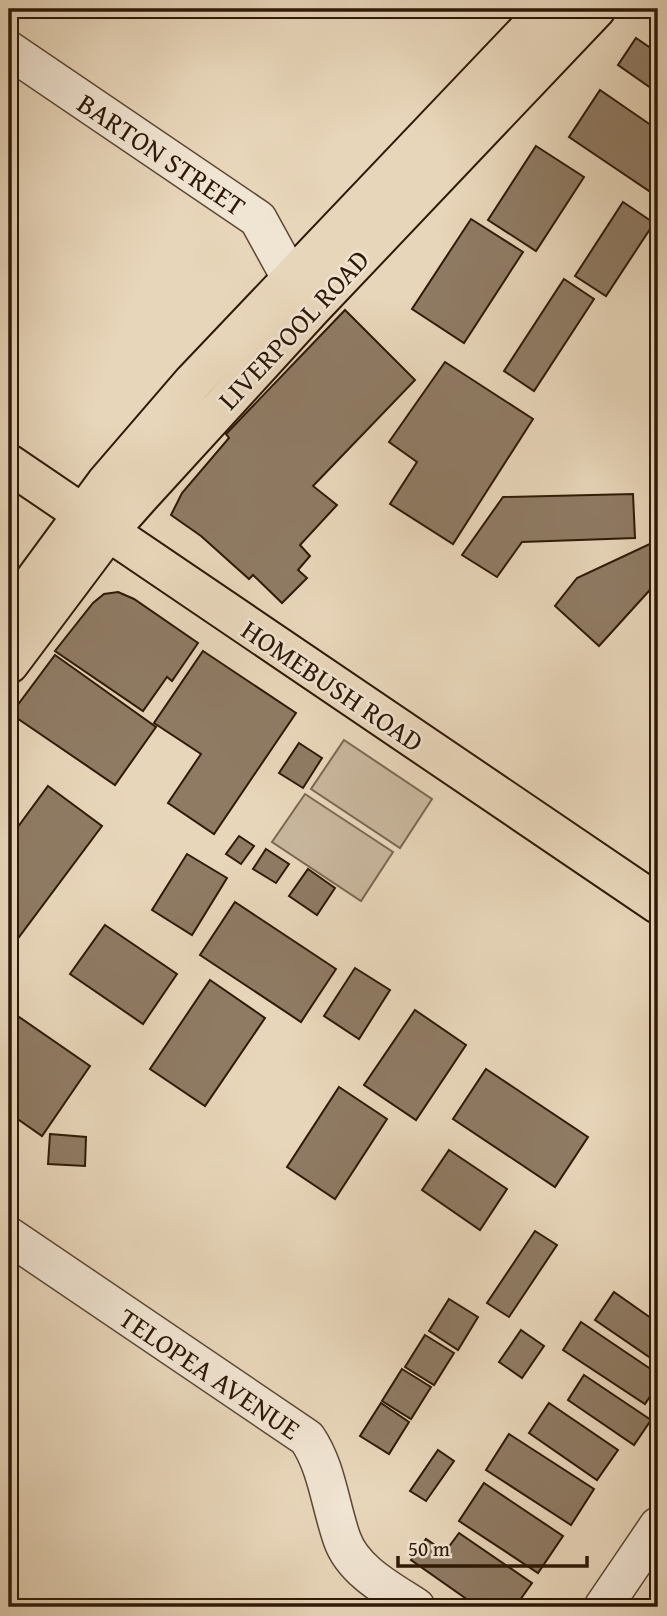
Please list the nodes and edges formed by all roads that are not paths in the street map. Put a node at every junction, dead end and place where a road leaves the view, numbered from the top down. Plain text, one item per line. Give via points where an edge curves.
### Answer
1 (548, 9) edge
2 (596, 9) edge
3 (9, 50) edge
4 (291, 279) junction
5 (9, 464) edge
6 (95, 523) junction
7 (9, 615) edge
8 (9, 664) edge
9 (658, 904) edge
10 (9, 1236) edge
11 (658, 1525) edge
12 (416, 1607) edge
13 (603, 1607) edge

1 - 4 main road, LIVERPOOL ROAD
2 - 6 main road, LIVERPOOL ROAD via 311,309
3 - 4 street, BARTON STREET via 258,219
4 - 6 main road, LIVERPOOL ROAD via 192,382
5 - 6 main road, HOMEBUSH ROAD
6 - 7 main road, LIVERPOOL ROAD
6 - 8 main road, LIVERPOOL ROAD
6 - 9 main road, HOMEBUSH ROAD
10 - 12 street, TELOPEA AVENUE via 307,1438 316,1451 342,1540 372,1577
11 - 13 street

